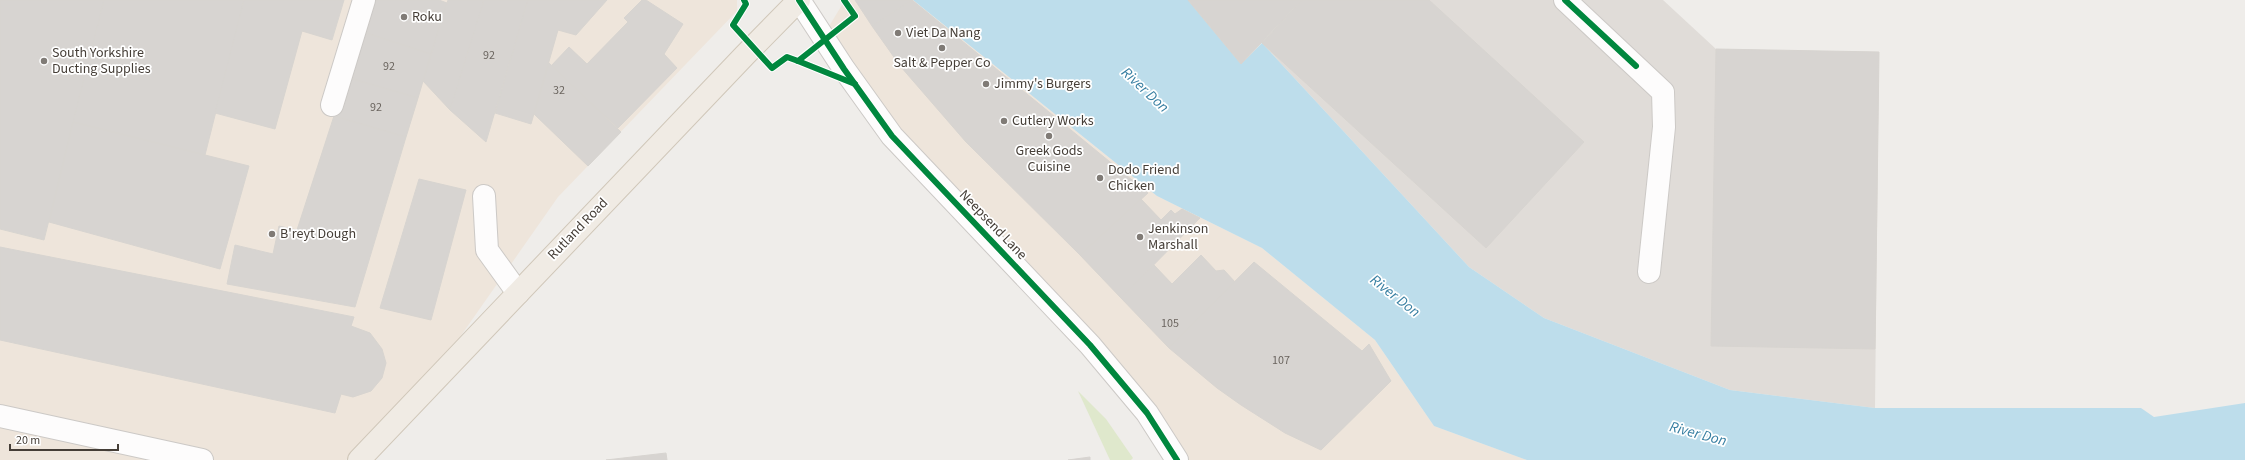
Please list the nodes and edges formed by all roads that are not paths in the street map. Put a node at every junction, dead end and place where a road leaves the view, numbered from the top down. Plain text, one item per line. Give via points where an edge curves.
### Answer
1 (364, 0) edge
2 (799, 0) edge
3 (1565, 0) edge
4 (332, 105) dead end
5 (484, 196) dead end
6 (1649, 272) dead end
7 (518, 293) junction
8 (0, 416) edge
9 (202, 460) edge
10 (360, 460) edge
11 (1177, 460) edge

1 - 4 street
2 - 7 main road, Rutland Road
2 - 11 street, Neepsend Lane via 892,136 1090,346 1147,413
3 - 6 street via 1663,92 1664,126
5 - 7 street via 487,250
7 - 10 main road, Rutland Road
8 - 9 street

